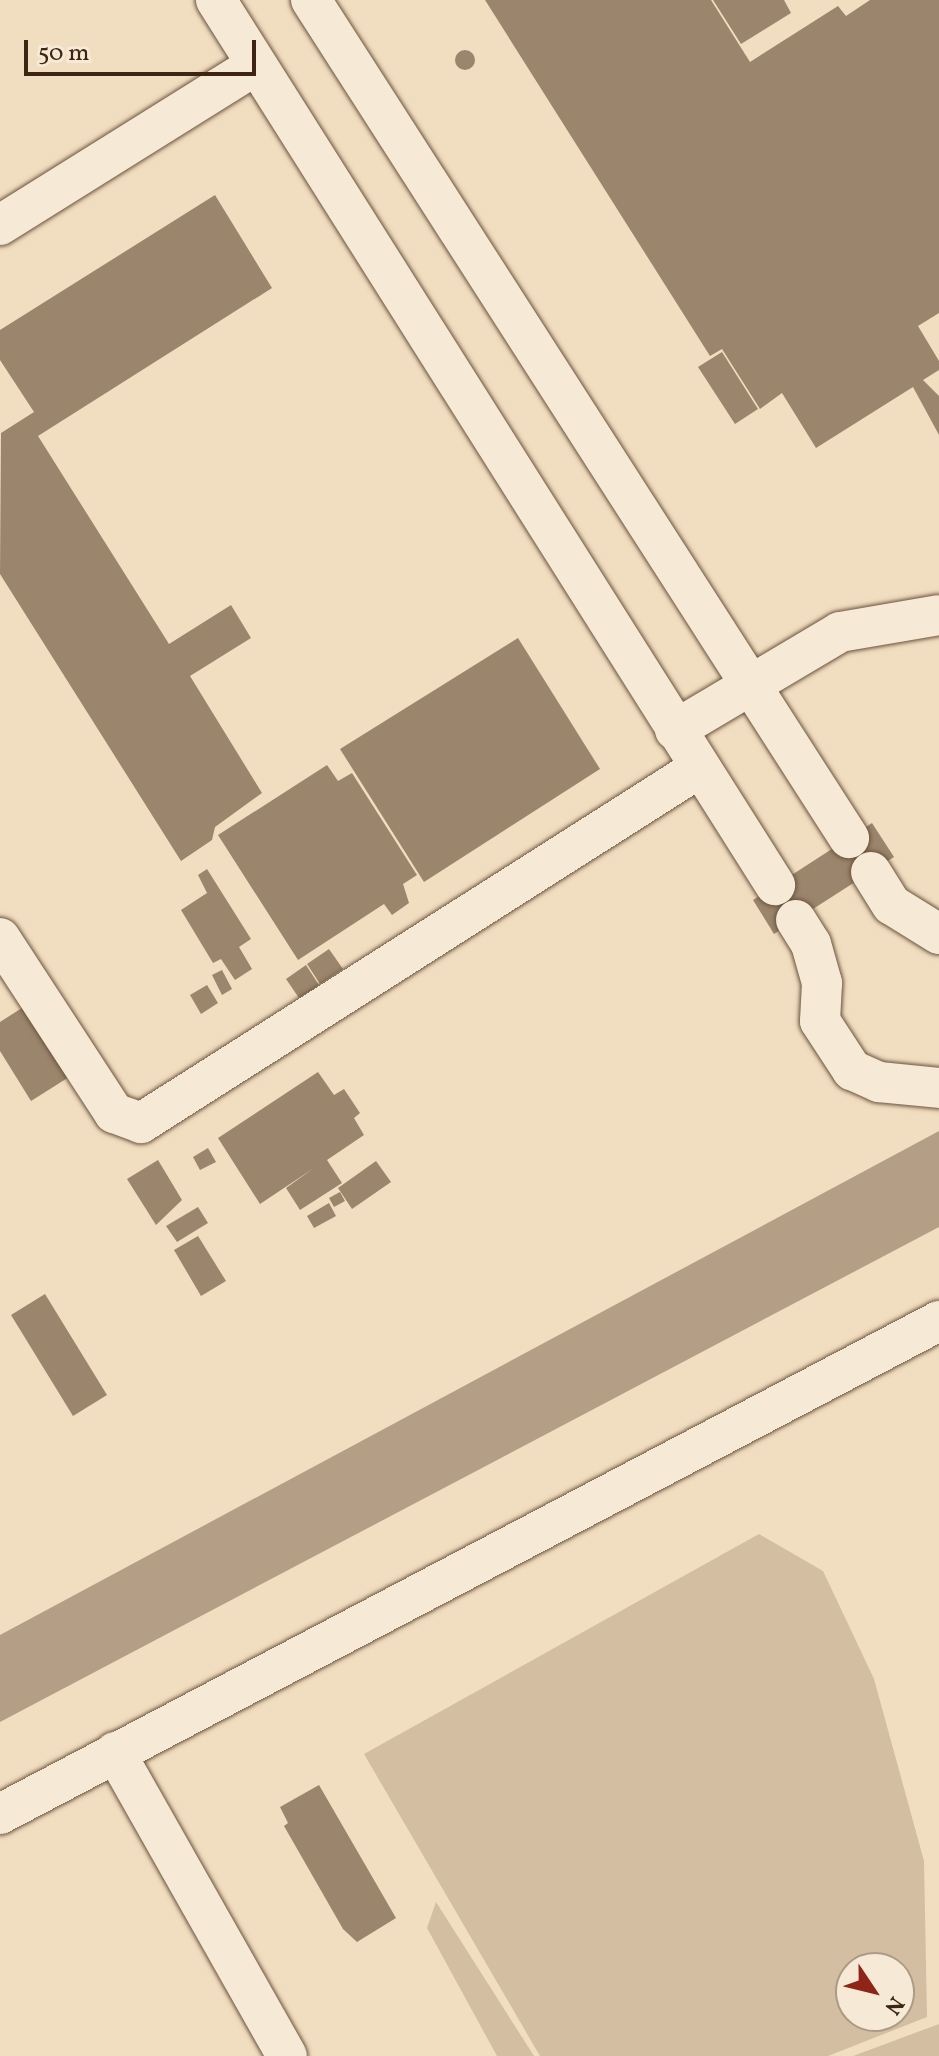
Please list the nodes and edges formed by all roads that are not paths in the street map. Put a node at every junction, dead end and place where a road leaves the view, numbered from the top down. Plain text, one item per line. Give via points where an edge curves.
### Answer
1 (216, 0) edge
2 (311, 0) edge
3 (256, 65) junction
4 (0, 225) edge
5 (939, 615) edge
6 (750, 685) junction
7 (675, 730) junction
8 (699, 768) junction
9 (849, 838) dead end
10 (871, 872) dead end
11 (775, 885) dead end
12 (796, 920) dead end
13 (939, 934) edge
14 (0, 938) edge
15 (939, 1088) edge
16 (939, 1321) edge
17 (115, 1752) junction
18 (0, 1814) edge
19 (287, 2056) edge

1 - 3 street
2 - 6 street
3 - 4 street
3 - 7 street
5 - 6 street via 840,632
6 - 7 street
6 - 9 street
7 - 8 street
8 - 11 street
8 - 14 street via 141,1123 114,1113
10 - 13 street via 892,905
12 - 15 street via 811,944 822,983 820,1021 852,1070 879,1082
16 - 17 street
17 - 18 street
17 - 19 street

